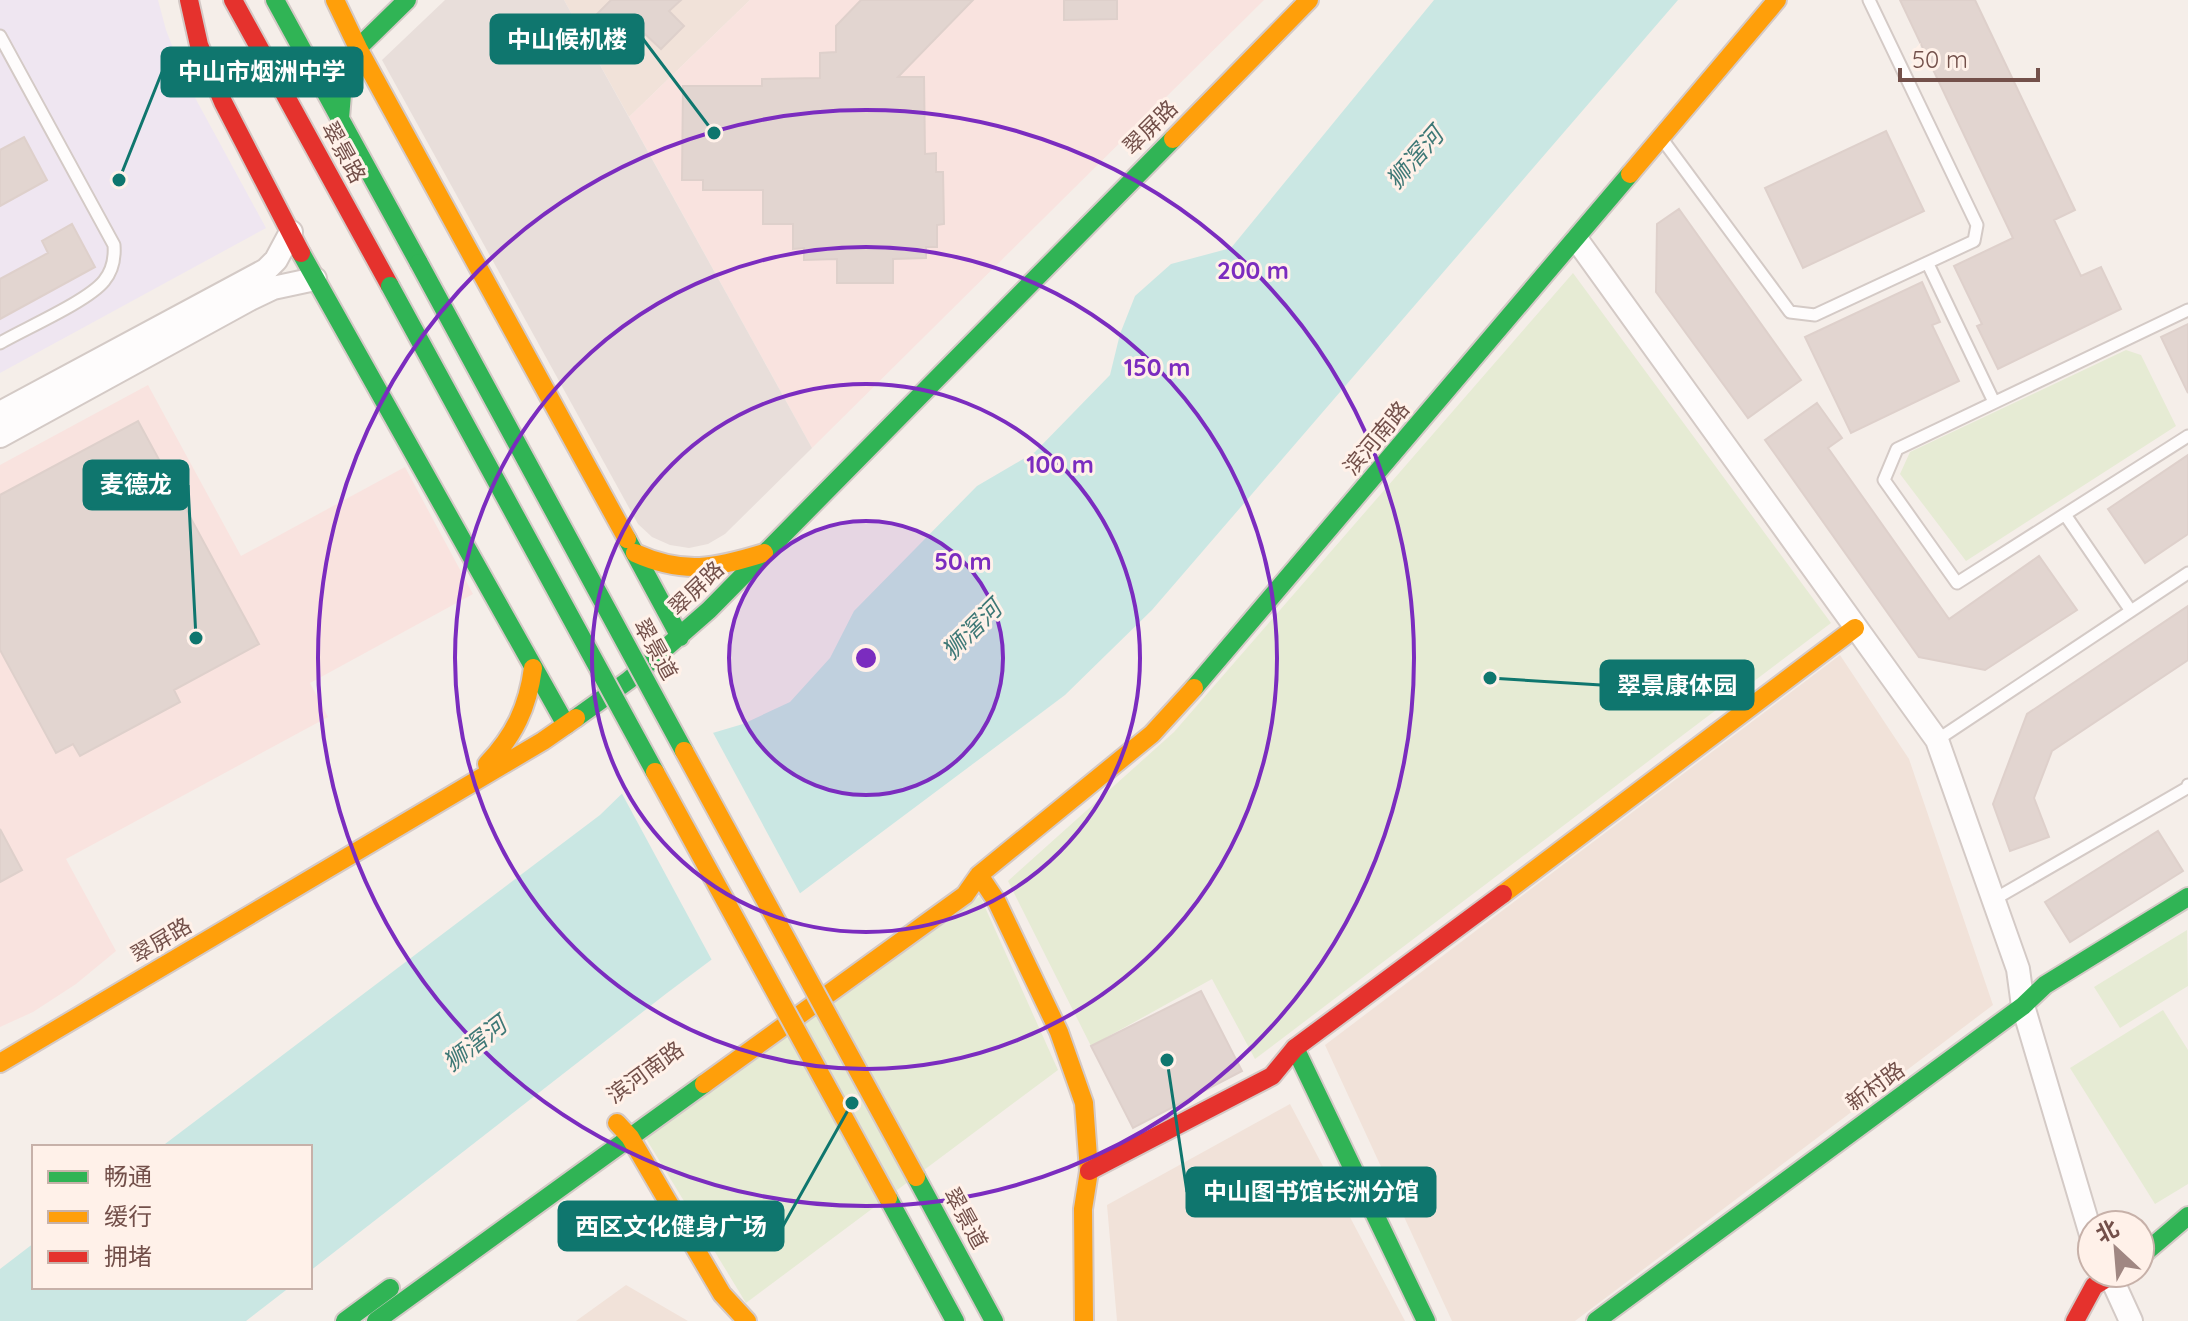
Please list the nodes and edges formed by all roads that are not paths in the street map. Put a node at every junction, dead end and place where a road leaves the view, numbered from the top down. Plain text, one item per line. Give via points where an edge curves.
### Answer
1 (189, 0) edge
2 (233, 0) edge
3 (275, 0) edge
4 (335, 0) edge
5 (407, 0) edge
6 (1309, 0) edge
7 (1777, 0) edge
8 (1869, 0) edge
9 (0, 36) edge
10 (358, 48) junction
11 (340, 118) junction
12 (1662, 138) junction
13 (291, 232) junction
14 (1577, 240) junction
15 (1928, 264) junction
16 (315, 279) junction
17 (2188, 310) edge
18 (0, 343) edge
19 (1994, 402) junction
20 (0, 413) edge
21 (0, 436) edge
22 (2188, 436) edge
23 (2066, 516) junction
24 (635, 553) junction
25 (766, 553) junction
26 (2188, 573) edge
27 (2131, 611) junction
28 (1855, 628) junction
29 (680, 637) junction
30 (533, 668) junction
31 (566, 725) junction
32 (1937, 740) junction
33 (2188, 785) edge
34 (460, 790) junction
35 (979, 875) junction
36 (955, 878) dead end
37 (2188, 897) edge
38 (1993, 900) junction
39 (826, 971) dead end
40 (2023, 1006) junction
41 (762, 1017) dead end
42 (1295, 1048) junction
43 (0, 1063) edge
44 (616, 1123) dead end
45 (630, 1137) junction
46 (1089, 1171) junction
47 (2083, 1209) edge
48 (2188, 1216) edge
49 (2156, 1243) edge
50 (399, 1281) dead end
51 (2098, 1289) edge
52 (2114, 1289) edge
53 (345, 1321) edge
54 (376, 1321) edge
55 (747, 1321) edge
56 (955, 1321) edge
57 (994, 1321) edge
58 (1084, 1321) edge
59 (1426, 1321) edge
60 (1596, 1321) edge
61 (2075, 1321) edge
62 (2131, 1321) edge

1 - 13 street via 199,45 223,102
2 - 56 street, 翠景路, bridge
3 - 11 street, 翠景道
4 - 10 street
5 - 10 street
6 - 25 street, 翠屏路
7 - 12 street, 滨河南路
8 - 15 lane via 1977,225 1974,241
9 - 18 lane via 114,245 115,259 106,279 91,293
10 - 11 street via 344,70
10 - 24 street
11 - 57 street, 翠景道, bridge
12 - 14 street, 滨河南路
12 - 15 lane via 1790,312 1815,315
13 - 16 street
13 - 20 street via 266,270
14 - 28 street
14 - 35 street, 滨河南路 via 1152,734
15 - 19 lane
16 - 21 street via 250,299
16 - 30 street
17 - 19 lane
19 - 23 lane via 1897,449 1884,480 1957,583
22 - 23 lane
23 - 27 lane
24 - 25 street via 667,567 701,570
24 - 29 street
25 - 29 street, 翠屏路
26 - 27 lane
27 - 32 lane
28 - 32 street
28 - 42 street
29 - 31 street, 翠屏路
30 - 31 street
30 - 34 street via 526,710 516,730
31 - 34 street, 翠屏路
32 - 38 street
33 - 38 lane
34 - 43 street, 翠屏路
35 - 36 street
35 - 45 street, 滨河南路 via 965,895
35 - 46 street via 1059,1032 1084,1103
37 - 40 street, 新村路 via 2045,985
38 - 40 street via 2018,969
39 - 41 street
40 - 47 street
40 - 60 street, 新村路
42 - 46 street via 1272,1076
42 - 59 street
44 - 45 street
45 - 54 street, 滨河南路
45 - 55 street via 722,1294
46 - 58 street via 1083,1209
48 - 49 street
50 - 53 street
51 - 61 street
52 - 62 street

